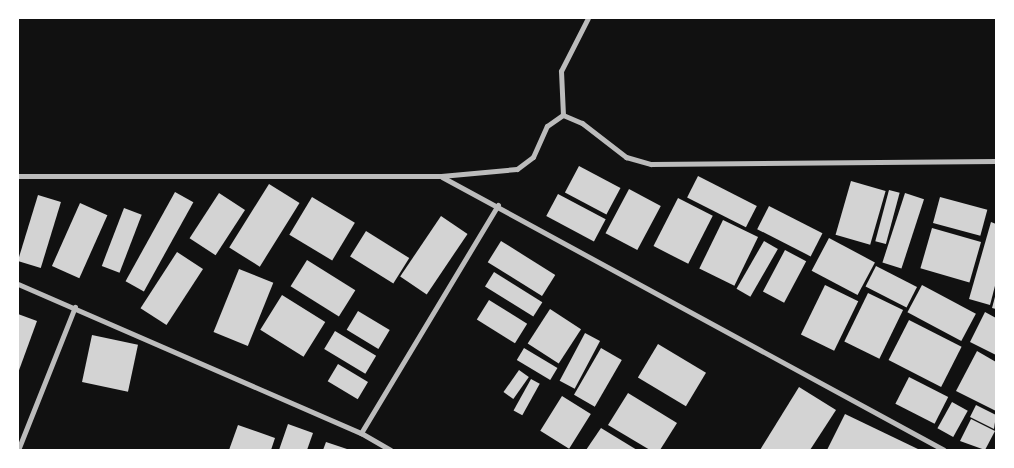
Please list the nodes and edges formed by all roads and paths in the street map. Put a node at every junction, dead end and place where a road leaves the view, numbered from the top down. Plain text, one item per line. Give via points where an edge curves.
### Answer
1 (588, 18) edge
2 (563, 115) junction
3 (996, 161) edge
4 (18, 176) edge
5 (441, 176) junction
6 (498, 205) junction
7 (18, 284) edge
8 (75, 307) junction
9 (361, 433) junction
10 (18, 450) edge
11 (390, 450) edge
12 (944, 450) edge

1 - 2 street via 561,71
2 - 3 street via 582,123 626,157 651,164
2 - 5 street via 547,126 533,156 516,169
4 - 5 street
5 - 6 street
6 - 9 street
6 - 12 street
7 - 8 street
8 - 9 street
8 - 10 street
9 - 11 street

